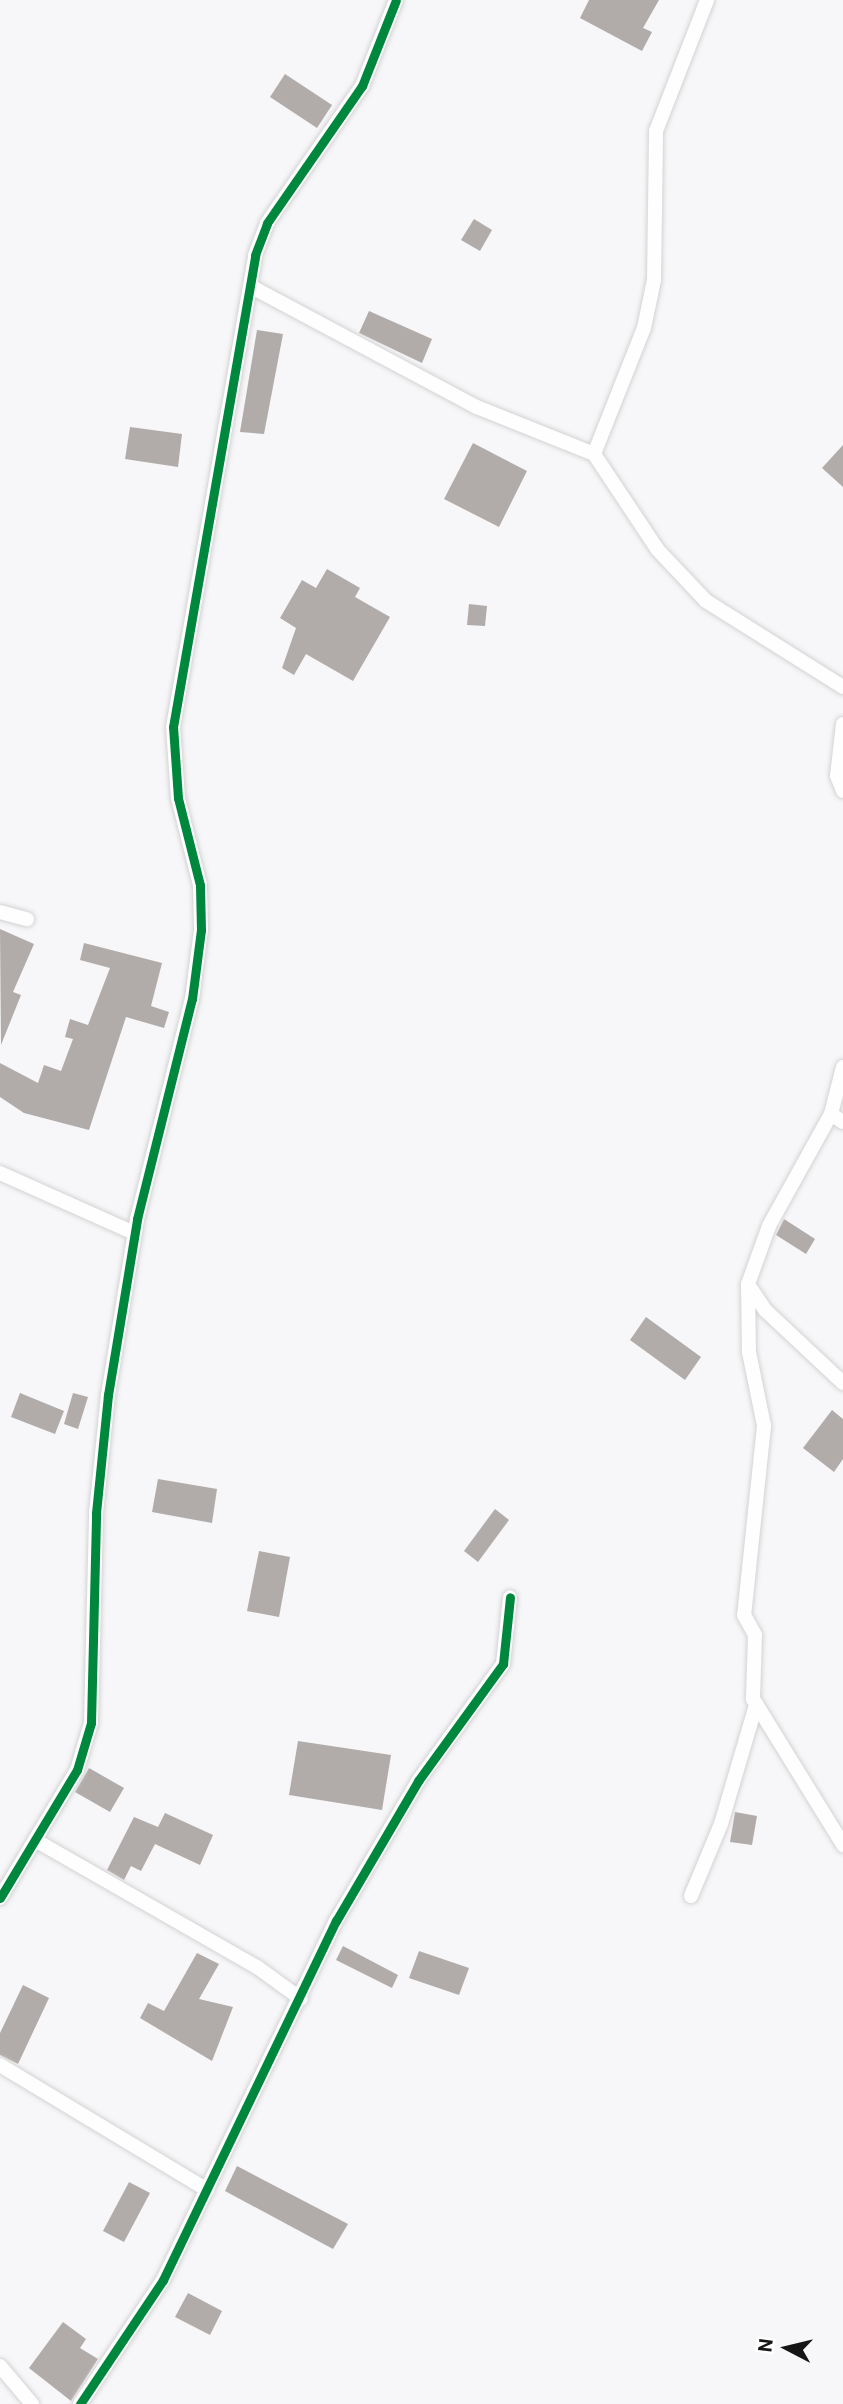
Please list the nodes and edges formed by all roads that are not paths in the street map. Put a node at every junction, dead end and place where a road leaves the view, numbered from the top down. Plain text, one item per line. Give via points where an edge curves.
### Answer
1 (396, 0) edge
2 (706, 0) edge
3 (250, 286) junction
4 (594, 454) junction
5 (843, 687) edge
6 (843, 724) edge
7 (843, 791) edge
8 (0, 912) edge
9 (27, 919) dead end
10 (843, 1067) edge
11 (837, 1118) edge
12 (0, 1173) edge
13 (134, 1233) junction
14 (748, 1284) junction
15 (843, 1383) edge
16 (510, 1597) dead end
17 (756, 1705) junction
18 (35, 1840) junction
19 (843, 1845) edge
20 (691, 1896) dead end
21 (0, 1898) edge
22 (301, 1999) junction
23 (0, 2065) edge
24 (208, 2190) junction
25 (0, 2366) edge
26 (32, 2404) edge
27 (80, 2404) edge

1 - 3 street via 362,86 267,223
2 - 4 street via 656,131 654,280 644,328
3 - 4 street via 477,407
3 - 13 street via 173,727 178,798 200,885 201,930 192,999
4 - 5 street via 657,549 706,601
6 - 7 street via 837,776
8 - 9 street
10 - 11 street
11 - 14 street via 769,1226
12 - 13 street
13 - 18 street via 98,1472 90,1723 77,1770
14 - 15 street via 765,1310
14 - 17 street via 748,1352 764,1426 744,1615 755,1635 750,1681
16 - 22 street via 503,1664 418,1781 336,1921
17 - 19 street
17 - 20 street via 721,1824
18 - 21 street
18 - 22 street via 257,1967
22 - 24 street
23 - 24 street
24 - 27 street via 163,2280
25 - 26 street

